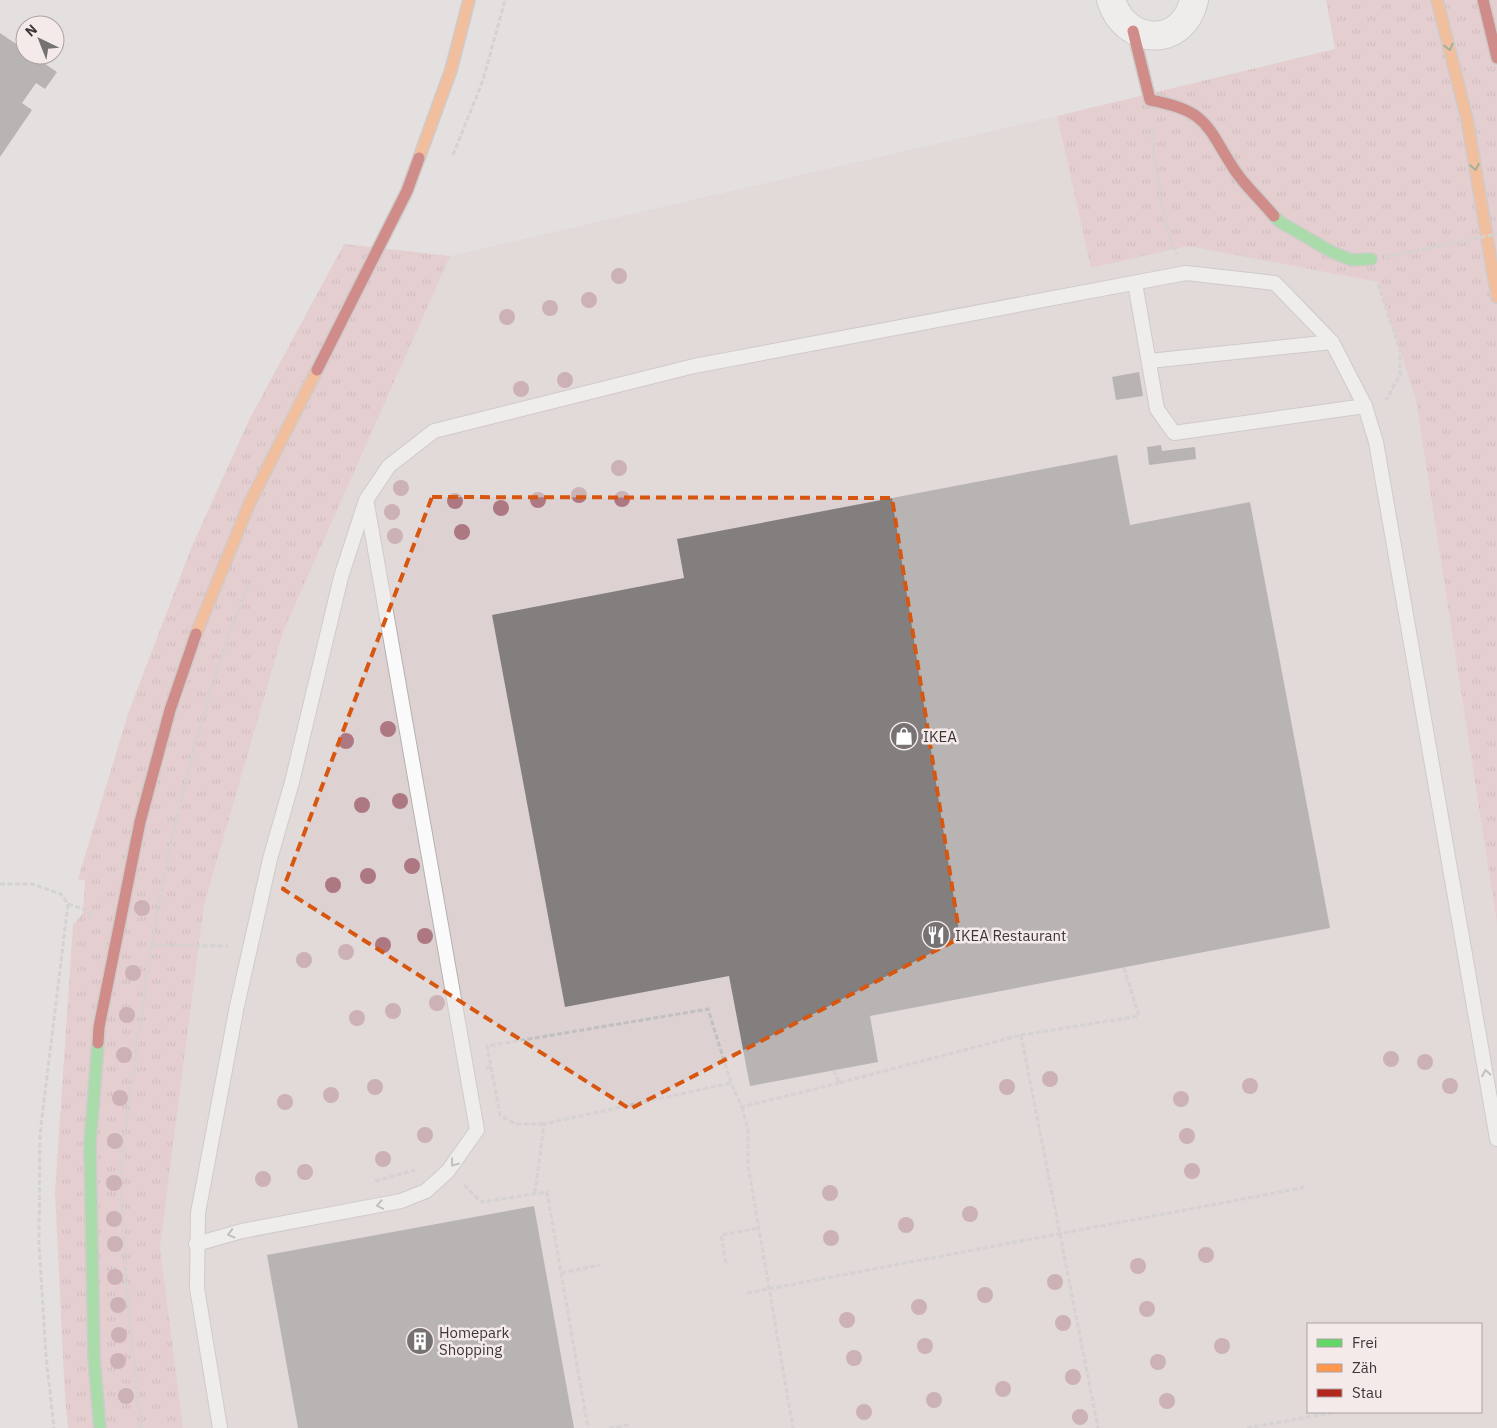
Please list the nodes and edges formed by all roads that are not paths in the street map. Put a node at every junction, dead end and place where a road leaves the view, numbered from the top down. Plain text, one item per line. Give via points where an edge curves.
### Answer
1 (468, 0) edge
2 (1111, 0) edge
3 (1194, 0) edge
4 (1437, 0) edge
5 (1483, 0) edge
6 (1133, 31) junction
7 (1497, 58) edge
8 (1371, 259) road end
9 (1135, 283) junction
10 (1497, 297) edge
11 (1332, 342) junction
12 (1149, 361) junction
13 (1365, 406) junction
14 (366, 500) junction
15 (1497, 1139) edge
16 (196, 1244) junction
17 (100, 1428) edge
18 (220, 1428) edge

1 - 17 main road via 451,70 407,191 250,502 206,606 170,710 140,822 99,1027 90,1144 94,1358
2 - 6 street via 1119,18
3 - 6 street via 1185,22 1174,31 1153,36
4 -> 10 main road via 1467,119
5 - 7 main road
6 - 8 main road via 1150,100 1195,113 1215,135 1237,173 1280,222 1332,252 1352,260
9 - 11 lane via 1186,273 1275,283
9 - 12 lane
9 - 14 lane via 694,366 434,431 389,466
11 - 12 lane
11 - 13 lane
12 - 13 lane via 1158,409 1174,433
15 -> 13 lane via 1376,442
14 - 16 lane via 341,577 251,944 198,1213
14 -> 16 lane via 476,1130 448,1171 426,1191 401,1201 242,1231
16 - 18 lane via 197,1288

